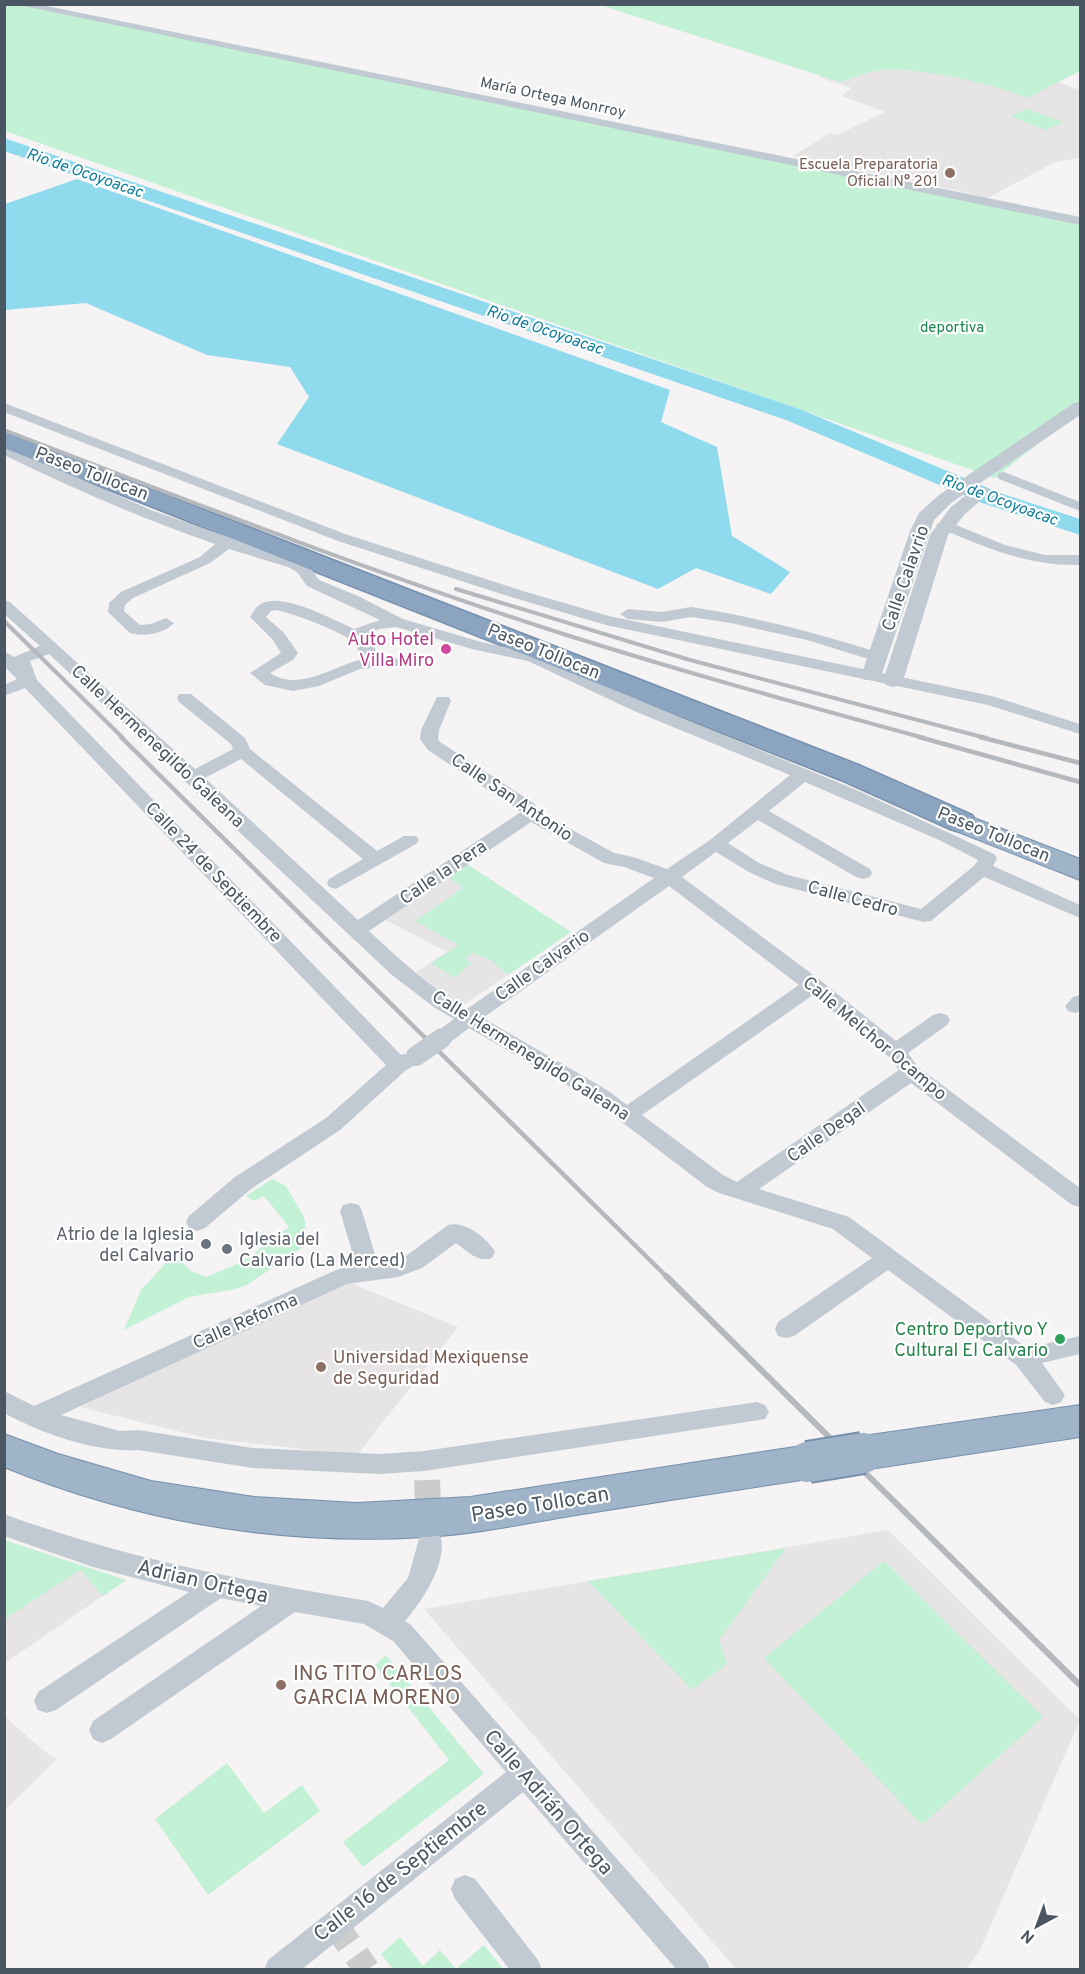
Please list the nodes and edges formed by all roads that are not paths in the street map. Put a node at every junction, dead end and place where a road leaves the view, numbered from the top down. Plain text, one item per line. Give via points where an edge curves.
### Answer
1 (19, 4) edge
2 (1080, 221) edge
3 (4, 397) edge
4 (4, 407) edge
5 (1080, 407) edge
6 (1080, 424) edge
7 (4, 439) edge
8 (4, 449) edge
9 (1004, 476) junction
10 (971, 490) junction
11 (1080, 507) edge
12 (944, 525) junction
13 (225, 544) junction
14 (1080, 560) edge
15 (352, 599) junction
16 (4, 604) edge
17 (397, 622) junction
18 (166, 623) dead end
19 (352, 634) junction
20 (51, 648) junction
21 (4, 656) edge
22 (878, 657) junction
23 (369, 662) junction
24 (398, 662) dead end
25 (872, 676) junction
26 (28, 680) junction
27 (893, 681) junction
28 (4, 691) edge
29 (185, 698) dead end
30 (443, 700) dead end
31 (1080, 729) edge
32 (242, 751) junction
33 (803, 774) junction
34 (193, 777) junction
35 (758, 812) junction
36 (530, 814) junction
37 (961, 822) joint
38 (410, 840) dead end
39 (716, 844) junction
40 (375, 859) junction
41 (985, 864) junction
42 (1080, 870) edge
43 (863, 873) dead end
44 (670, 877) junction
45 (336, 883) dead end
46 (1080, 897) edge
47 (1080, 912) edge
48 (357, 930) junction
49 (813, 986) junction
50 (471, 1018) junction
51 (940, 1020) dead end
52 (896, 1052) junction
53 (407, 1061) junction
54 (911, 1072) junction
55 (629, 1114) junction
56 (740, 1191) junction
57 (1080, 1199) edge
58 (351, 1211) dead end
59 (197, 1222) dead end
60 (484, 1252) dead end
61 (890, 1257) junction
62 (369, 1271) junction
63 (786, 1329) dead end
64 (1080, 1345) edge
65 (1024, 1358) junction
66 (1053, 1395) dead end
67 (4, 1401) edge
68 (758, 1412) dead end
69 (33, 1417) junction
70 (1080, 1421) edge
71 (4, 1450) edge
72 (4, 1525) edge
73 (430, 1540) tunnel mouth
74 (217, 1587) junction
75 (290, 1600) junction
76 (394, 1627) junction
77 (47, 1701) dead end
78 (102, 1730) dead end
79 (524, 1774) junction
80 (465, 1889) dead end
81 (278, 1970) edge
82 (528, 1970) edge
83 (696, 1970) edge

1 - 2 street, María Ortega Monrroy
3 - 22 street via 336,523 554,595 618,613 662,617 691,612 731,618 811,636
4 - 25 street via 343,537 517,594 606,620
5 - 10 street
6 - 9 street
7 - 37 highway, Paseo Tollocan via 852,773
8 - 13 street via 50,473
9 - 10 street
9 - 11 street
10 - 12 street, Calle Calavrio
10 - 22 street, Calle Calavrio via 926,517
12 - 14 street via 1000,548 1045,560
12 - 27 street, Calle Calavrio
13 - 15 street via 293,564 303,569 313,583
13 - 18 street via 205,560 117,603 116,612 136,630 154,629
15 - 17 street
15 - 19 street via 356,620
16 - 20 street, Calle Hermenegildo Galeana
17 - 19 street
17 - 33 street via 478,646 533,657 640,707
19 - 23 street via 367,648
19 - 23 street via 297,610 277,605 265,608 258,617 290,653 258,673 270,682 296,688
20 - 26 street via 21,659
20 - 34 street, Calle Hermenegildo Galeana
21 - 26 street, Calle 24 de Septiembre
22 - 25 street, Calle Calavrio
23 - 24 street
25 - 27 street
26 - 28 street
26 - 53 street, Calle 24 de Septiembre
27 - 31 street via 992,701
29 - 32 street via 239,742
30 - 36 street, Calle San Antonio via 430,730 429,739 434,746 529,808
32 - 34 street
32 - 40 street
33 - 35 street, Calle Calvario
33 - 41 street via 945,836
34 - 48 street, Calle Hermenegildo Galeana
35 - 39 street, Calle Calvario
35 - 43 street
36 - 44 street, Calle San Antonio via 610,859
36 - 48 street, Calle la Pera
37 - 42 highway, Paseo Tollocan
38 - 40 street
39 - 41 street, Calle Cedro via 782,879 924,916
39 - 44 street, Calle Calvario
40 - 45 street
41 - 46 street
41 - 47 street
44 - 49 street, Calle Melchor Ocampo
44 - 50 street, Calle Calvario via 513,984
48 - 50 street, Calle Hermenegildo Galeana via 399,970 442,1003
49 - 52 street, Calle Melchor Ocampo
49 - 55 street
50 - 53 street, Calle Calvario, bridge
50 - 55 street, Calle Hermenegildo Galeana
51 - 52 street
52 - 54 street, Calle Melchor Ocampo
53 - 59 street, Calle Calvario via 333,1124 243,1183
54 - 56 street, Calle Degal
54 - 57 street, Calle Melchor Ocampo
55 - 56 street, Calle Hermenegildo Galeana via 715,1181
56 - 61 street, Calle Hermenegildo Galeana via 841,1223
58 - 62 street
60 - 62 street, Calle Reforma via 456,1231 414,1263
61 - 63 street
61 - 65 street, Calle Hermenegildo Galeana
62 - 69 street, Calle Reforma via 344,1276
64 - 65 street
65 - 66 street, Calle Hermenegildo Galeana
67 - 69 street
68 - 69 street via 570,1438 426,1470 253,1458 120,1440
70 - 71 highway, Paseo Tollocan, bridge via 458,1517 357,1521 257,1515 160,1500 69,1475
72 - 74 street, Adrian Ortega via 90,1555
73 - 76 street via 420,1582
74 - 75 street, Adrian Ortega
74 - 77 street
75 - 76 street, Adrian Ortega via 368,1613
75 - 78 street
76 - 79 street, Calle Adrián Ortega
79 - 81 street, Calle 16 de Septiembre
79 - 83 street, Calle Adrián Ortega
80 - 82 street

